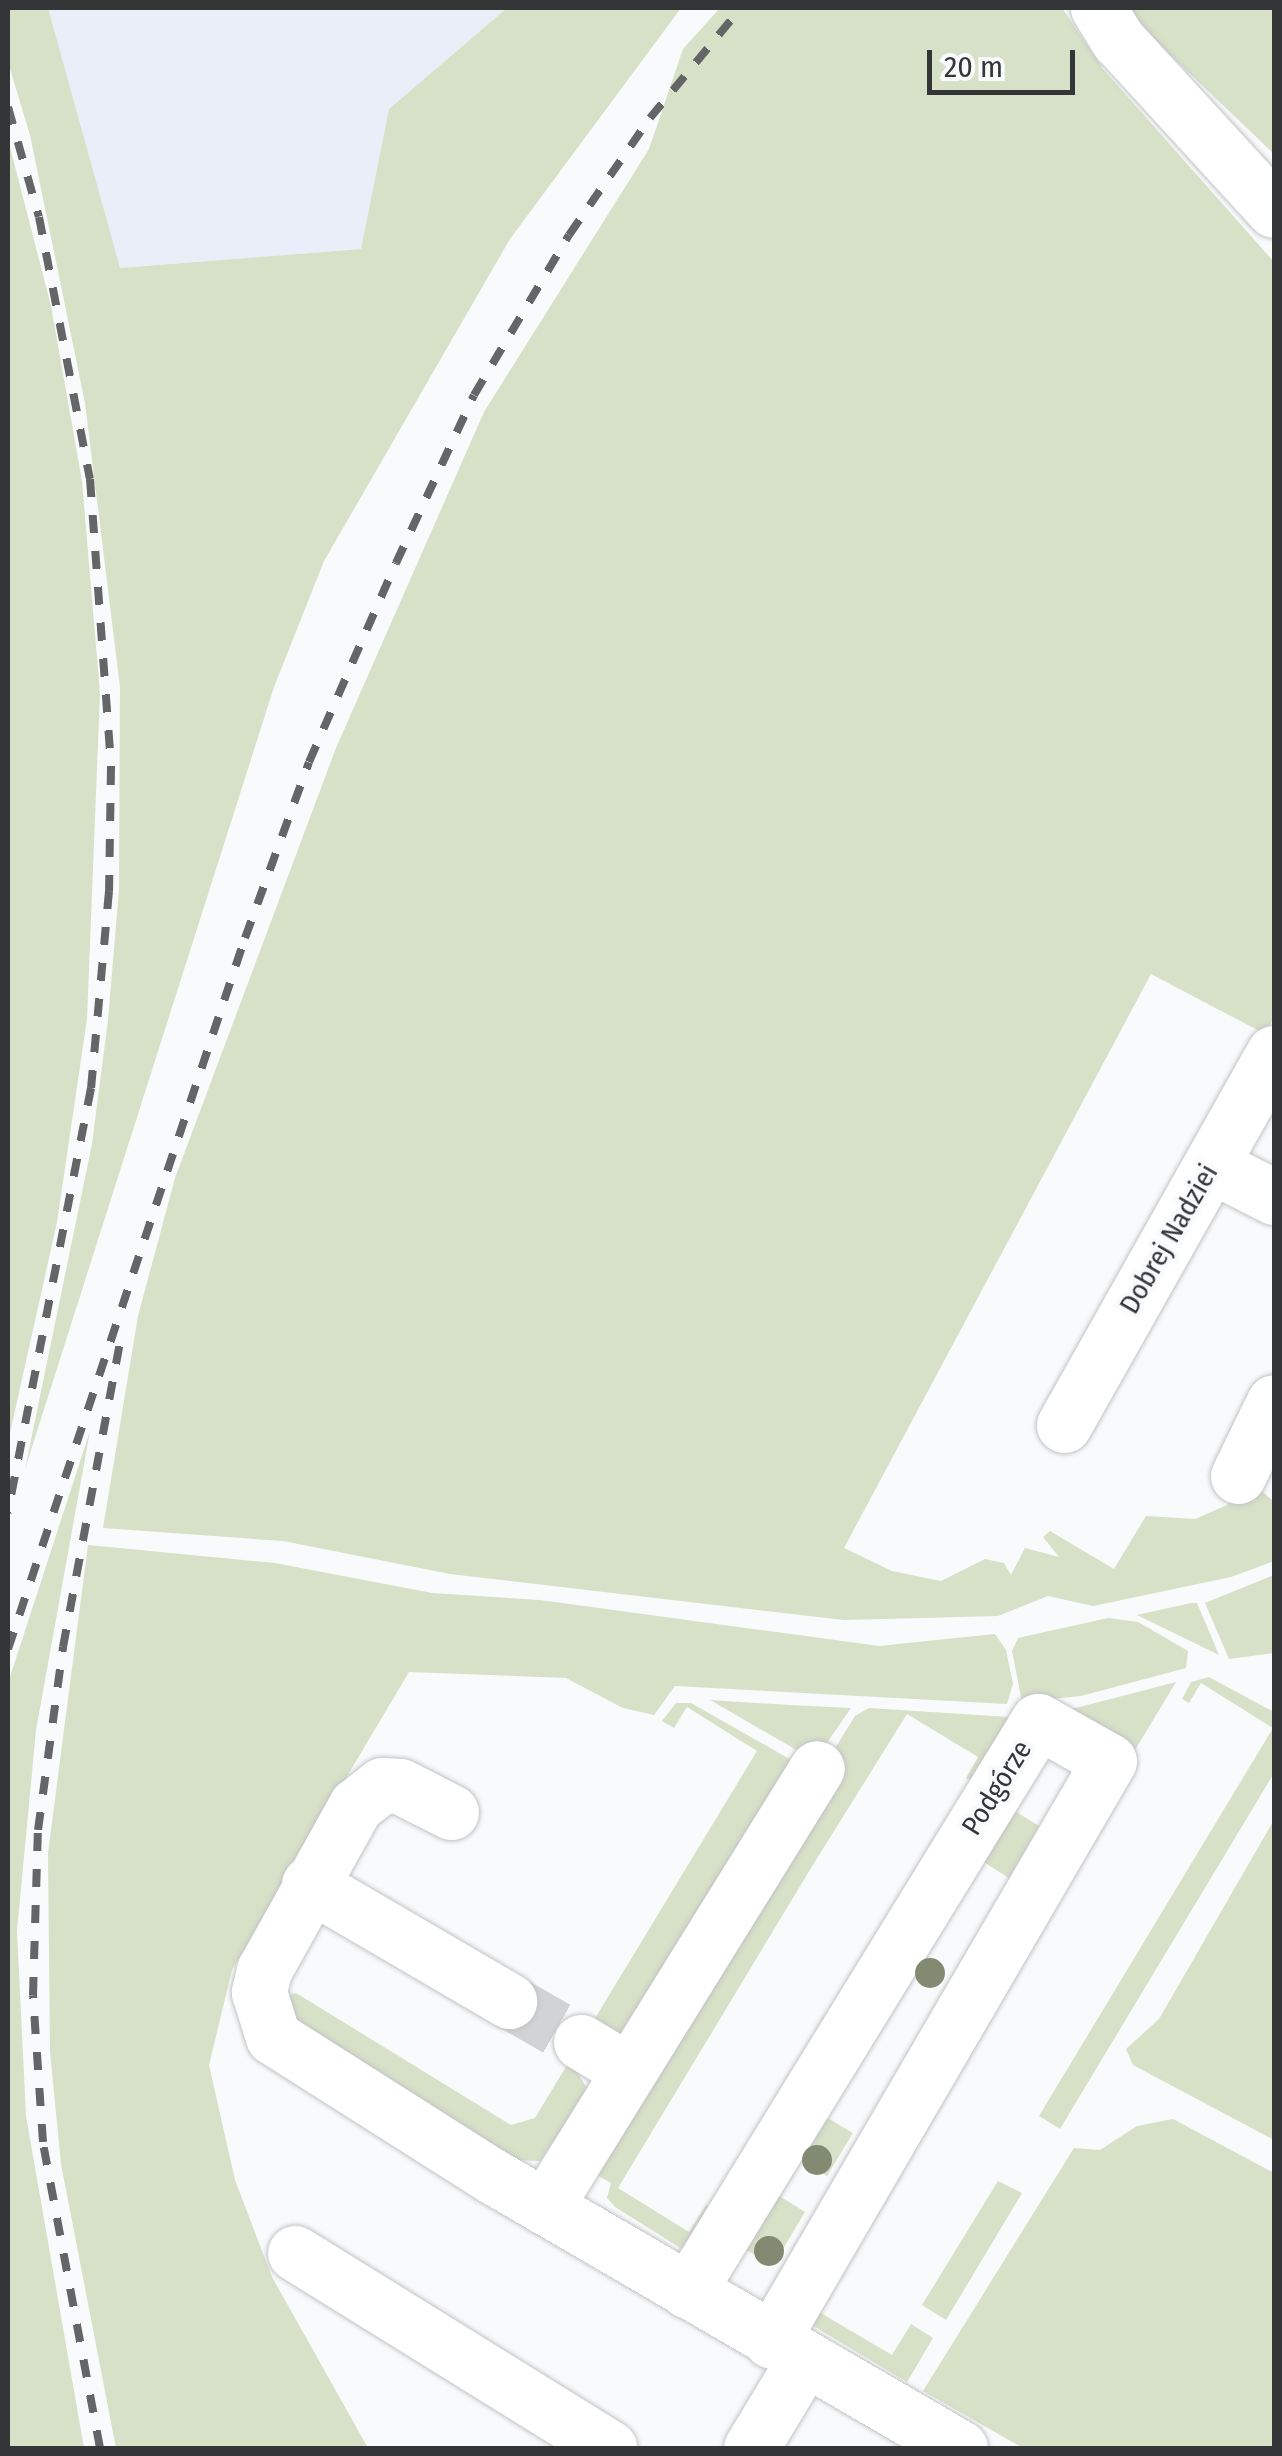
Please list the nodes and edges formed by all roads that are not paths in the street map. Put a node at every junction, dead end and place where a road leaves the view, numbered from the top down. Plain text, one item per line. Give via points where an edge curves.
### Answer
1 (1098, 8) edge
2 (1274, 210) edge
3 (1274, 1053) edge
4 (1210, 1166) junction
5 (1274, 1197) edge
6 (1274, 1402) edge
7 (1064, 1425) dead end
8 (1238, 1476) dead end
9 (817, 1768) dead end
10 (451, 1812) dead end
11 (309, 1884) junction
12 (509, 2001) tunnel mouth
13 (581, 2042) tunnel mouth
14 (629, 2071) junction
15 (545, 2206) junction
16 (295, 2253) dead end
17 (688, 2291) junction
18 (788, 2351) junction
19 (610, 2448) edge
20 (751, 2448) edge
21 (960, 2448) edge

1 - 2 street via 1119,41
3 - 4 street, Dobrej Nadziei
4 - 5 street
4 - 7 street, Dobrej Nadziei
6 - 8 street
9 - 14 street
10 - 11 street via 416,1790 382,1785 356,1805
11 - 12 street
11 - 15 street via 264,1970 260,1992 273,2037
13 - 14 street
14 - 15 street
15 - 17 street
16 - 19 street
17 - 18 street
17 - 18 street, Podgórze via 1038,1722 1110,1761
18 - 20 street
18 - 21 street

